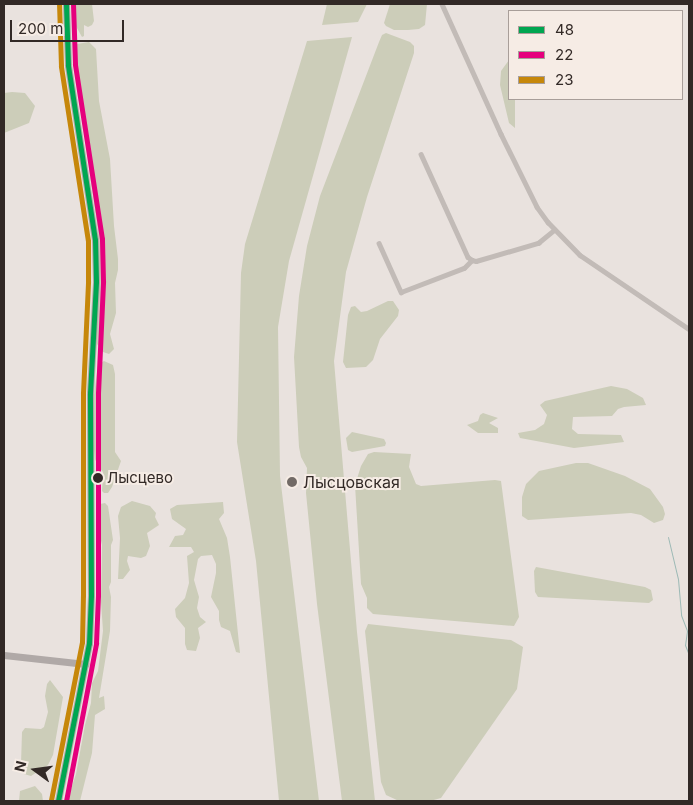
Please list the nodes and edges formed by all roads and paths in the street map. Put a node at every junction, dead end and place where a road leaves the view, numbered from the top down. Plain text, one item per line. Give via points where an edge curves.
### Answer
1 (66, 4) edge
2 (442, 4) edge
3 (421, 154) dead end
4 (554, 230) junction
5 (379, 243) dead end
6 (472, 260) junction
7 (689, 329) edge
8 (4, 655) edge
9 (86, 664) junction
10 (58, 801) edge

1 - 9 main road via 68,65 95,248 88,455 91,595
2 - 4 street via 537,207
3 - 6 street
4 - 6 street via 538,243
4 - 7 street via 580,254
5 - 6 street via 401,292 464,268
8 - 9 main road
9 - 10 main road

